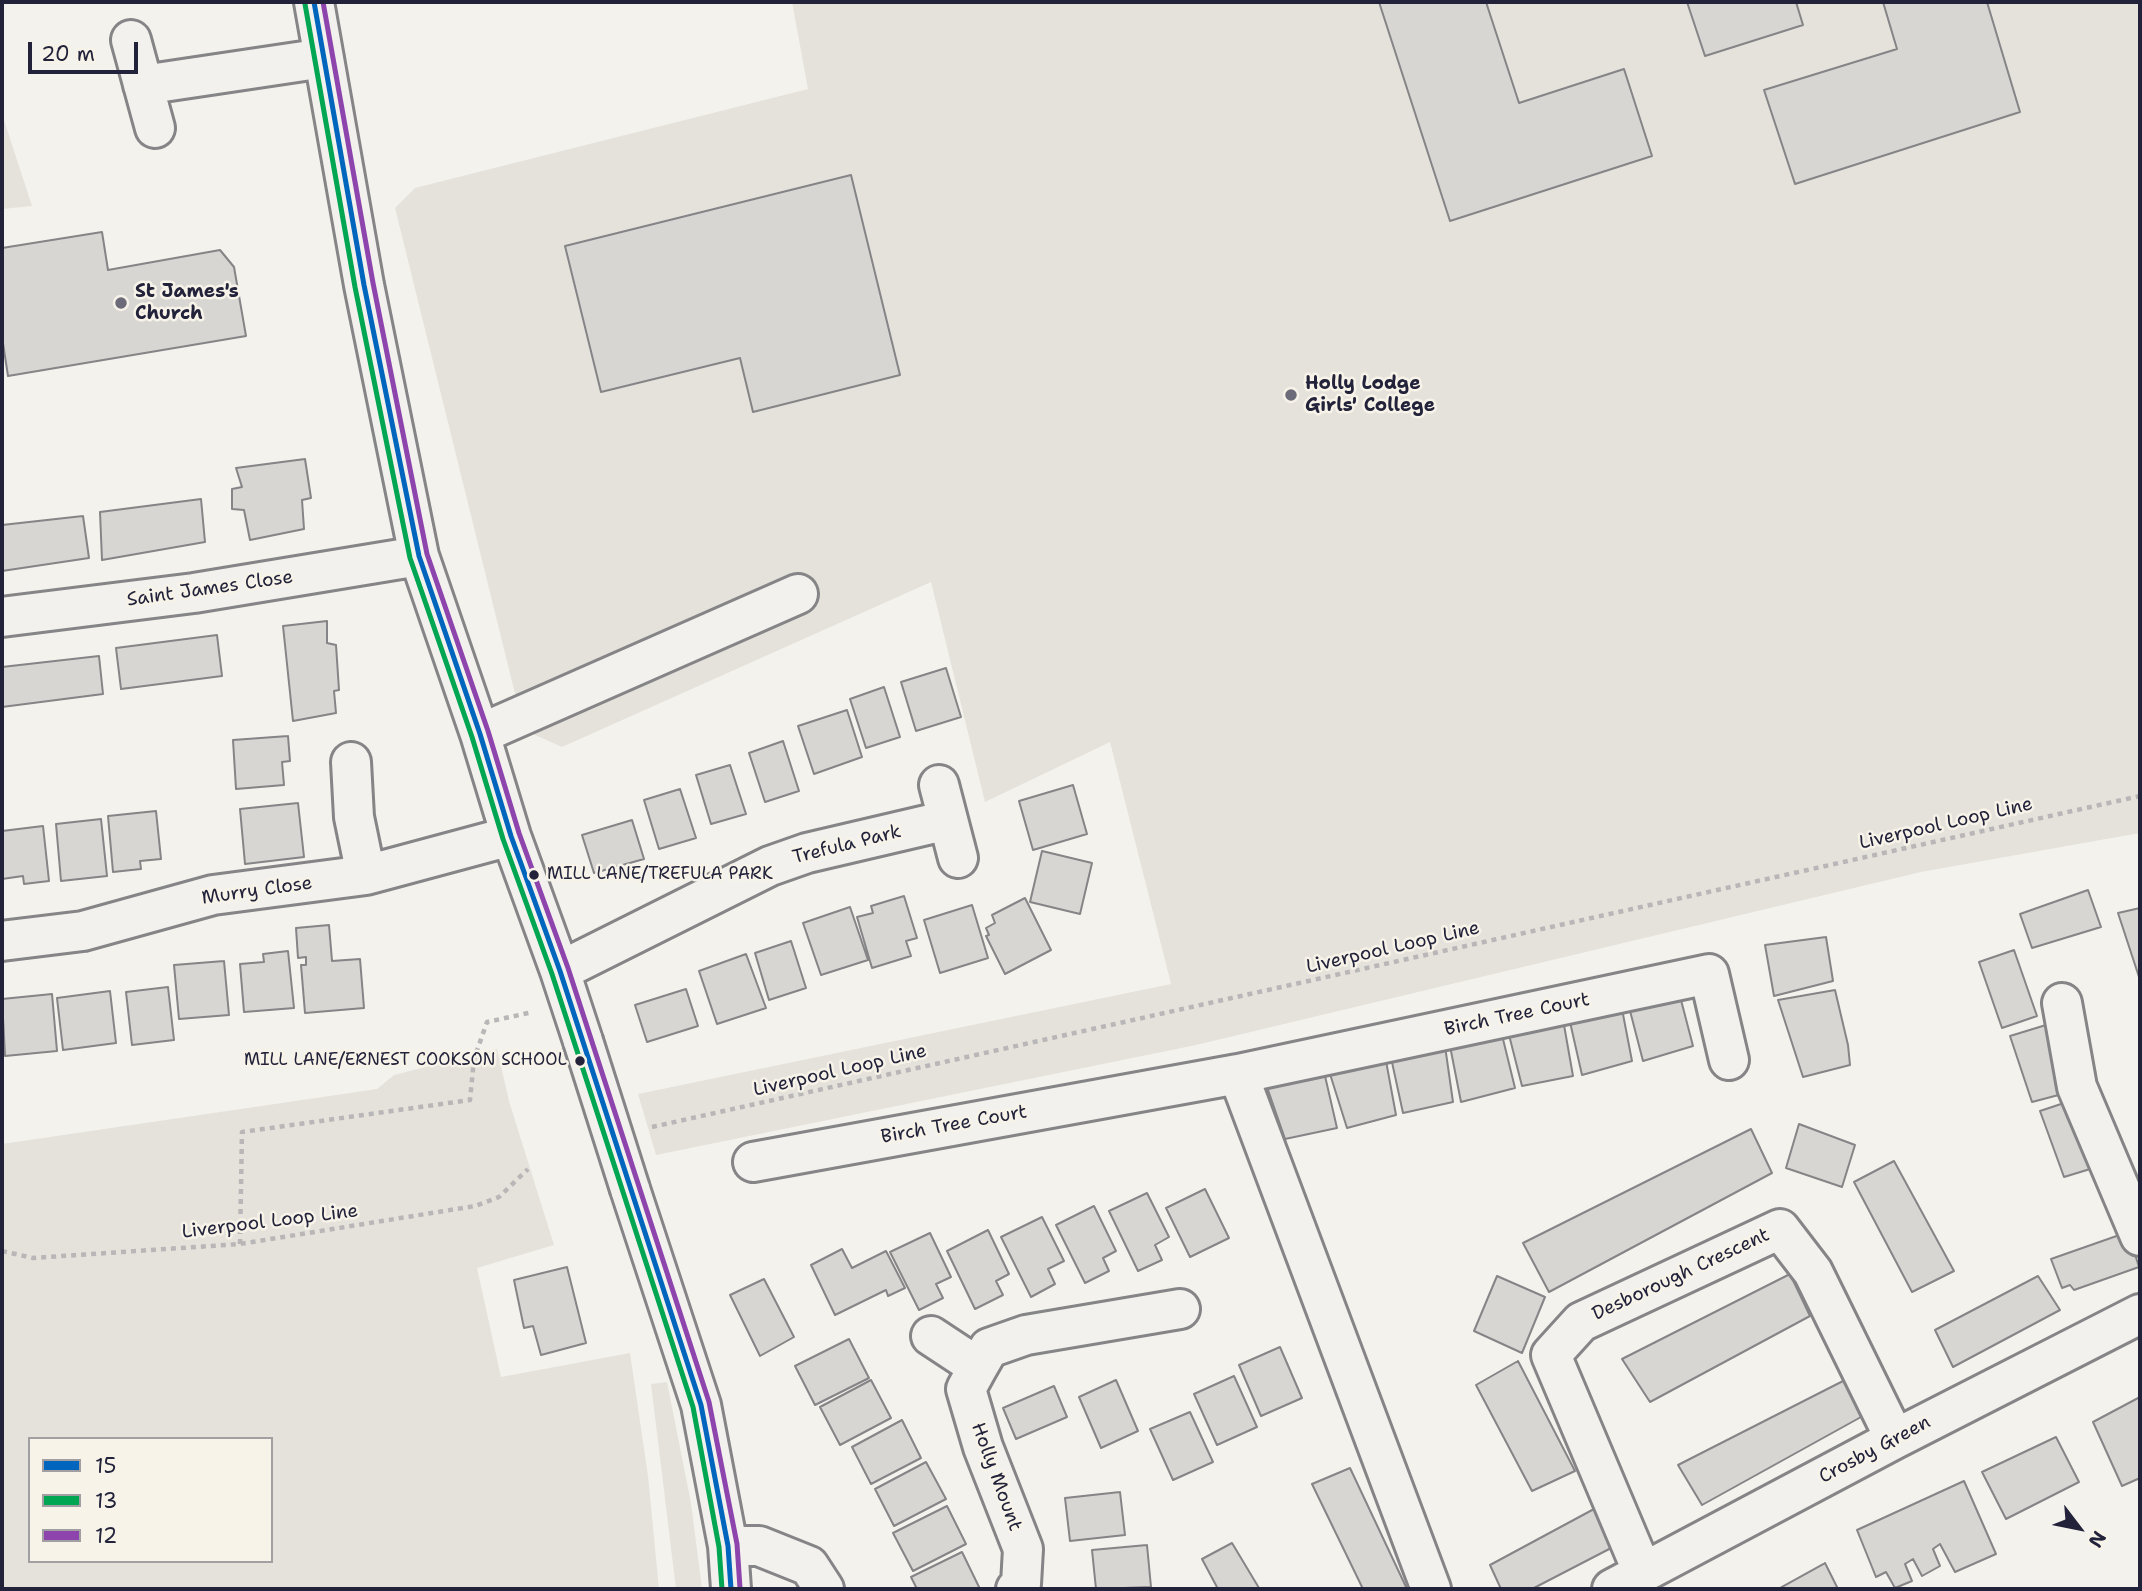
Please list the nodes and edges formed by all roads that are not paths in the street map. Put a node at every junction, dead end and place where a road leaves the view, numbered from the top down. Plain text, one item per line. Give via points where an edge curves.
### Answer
1 (314, 2) edge
2 (131, 40) dead end
3 (324, 58) junction
4 (143, 85) junction
5 (155, 128) dead end
6 (419, 556) junction
7 (798, 594) dead end
8 (2, 617) edge
9 (480, 734) junction
10 (351, 762) dead end
11 (510, 836) junction
12 (958, 858) dead end
13 (366, 876) junction
14 (2, 941) edge
15 (565, 987) junction
16 (2062, 1003) dead end
17 (1729, 1060) dead end
18 (1238, 1074) junction
19 (753, 1162) dead end
20 (2140, 1236) edge
21 (1180, 1309) dead end
22 (2140, 1314) edge
23 (931, 1336) dead end
24 (978, 1367) junction
25 (1895, 1439) junction
26 (728, 1546) junction
27 (1627, 1581) edge
28 (731, 1589) edge
29 (824, 1589) edge
30 (1016, 1589) edge
31 (1431, 1589) edge

1 - 3 street
2 - 4 street
3 - 4 street
3 - 6 street
4 - 5 street
6 - 8 street, Saint James Close via 194,593
6 - 9 street
7 - 9 street
9 - 11 street
10 - 13 street
11 - 13 street, Murry Close
11 - 15 street
12 - 15 street, Trefula Park via 943,802 770,866
13 - 14 street, Murry Close via 213,895 83,931
15 - 26 street, bridge via 701,1405
16 - 20 street via 2077,1087
17 - 18 street, Birch Tree Court via 1709,974
18 - 19 street, Birch Tree Court
18 - 31 street
21 - 24 street, Holly Mount via 1026,1335 989,1348
22 - 25 street, Crosby Green
23 - 24 street
24 - 30 street, Holly Mount via 966,1389 1023,1549 1021,1584
25 - 27 street, Crosby Green
25 - 27 street, Desborough Crescent via 1812,1272 1780,1229 1581,1322 1551,1356
26 - 28 street
26 - 29 street via 758,1546 809,1566

